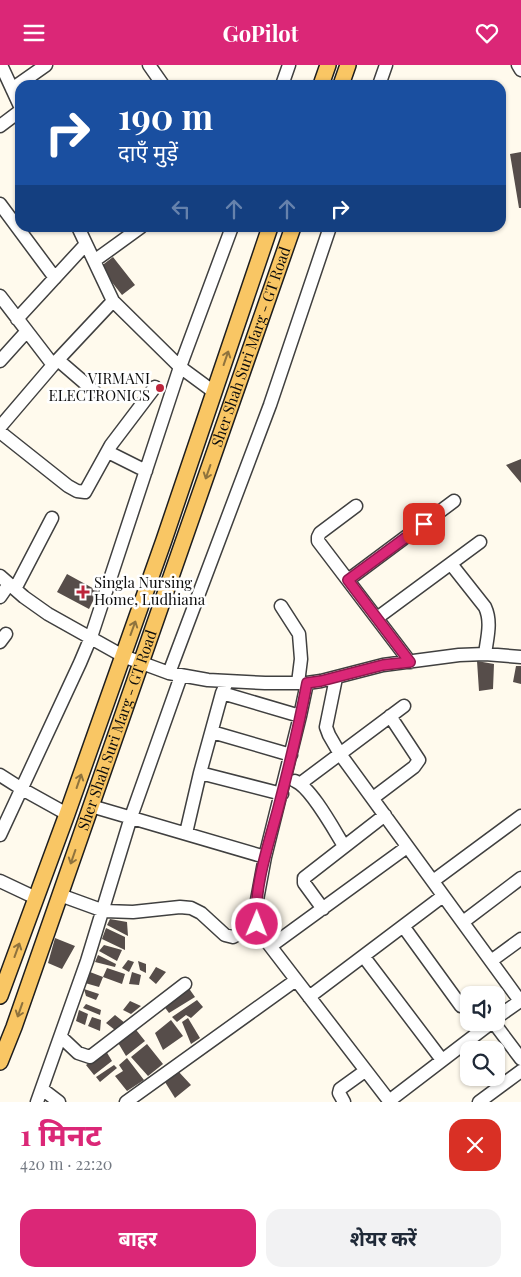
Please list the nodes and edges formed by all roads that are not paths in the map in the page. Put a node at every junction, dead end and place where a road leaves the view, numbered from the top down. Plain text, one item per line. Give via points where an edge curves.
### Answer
1 (1, 65) edge
2 (149, 65) edge
3 (289, 65) edge
4 (328, 65) edge
5 (348, 65) edge
6 (386, 65) edge
7 (518, 65) edge
8 (42, 66) edge
9 (521, 70) edge
10 (24, 80) edge
11 (160, 80) edge
12 (284, 80) edge
13 (323, 80) edge
14 (343, 80) edge
15 (381, 80) edge
16 (15, 87) edge
17 (12, 89) junction
18 (15, 95) edge
19 (15, 115) edge
20 (0, 126) edge
21 (0, 204) edge
22 (15, 224) edge
23 (21, 232) edge
24 (80, 232) edge
25 (134, 232) edge
26 (230, 232) edge
27 (268, 232) edge
28 (291, 232) edge
29 (328, 232) edge
30 (86, 244) junction
31 (94, 261) junction
32 (55, 278) junction
33 (0, 297) edge
34 (113, 301) junction
35 (17, 319) junction
36 (27, 331) junction
37 (0, 361) edge
38 (56, 363) junction
39 (180, 367) junction
40 (155, 387) dead end
41 (94, 391) dead end
42 (214, 392) junction
43 (0, 427) edge
44 (0, 432) edge
45 (108, 452) junction
46 (146, 471) junction
47 (454, 501) dead end
48 (356, 507) dead end
49 (52, 518) dead end
50 (480, 541) dead end
51 (451, 563) junction
52 (348, 580) junction
53 (8, 583) edge
54 (0, 597) edge
55 (281, 605) dead end
56 (377, 618) junction
57 (90, 637) junction
58 (484, 654) junction
59 (123, 656) junction
60 (521, 657) edge
61 (141, 662) junction
62 (410, 662) junction
63 (175, 674) junction
64 (336, 677) junction
65 (302, 683) junction
66 (225, 688) junction
67 (404, 706) dead end
68 (300, 716) junction
69 (390, 716) junction
70 (212, 732) junction
71 (291, 755) junction
72 (340, 755) junction
73 (200, 773) junction
74 (0, 775) edge
75 (285, 778) junction
76 (301, 783) junction
77 (22, 789) junction
78 (282, 793) junction
79 (372, 798) junction
80 (91, 806) junction
81 (67, 814) junction
82 (385, 815) junction
83 (521, 816) edge
84 (132, 817) junction
85 (186, 833) junction
86 (0, 835) edge
87 (344, 846) junction
88 (407, 847) junction
89 (265, 857) junction
90 (521, 878) edge
91 (0, 881) edge
92 (433, 881) junction
93 (60, 895) junction
94 (443, 896) junction
95 (36, 897) junction
96 (323, 909) junction
97 (104, 911) junction
98 (463, 922) junction
99 (257, 924) junction
100 (403, 927) junction
101 (521, 939) edge
102 (271, 946) junction
103 (364, 957) junction
104 (491, 961) junction
105 (296, 980) junction
106 (185, 984) dead end
107 (0, 996) edge
108 (310, 997) junction
109 (520, 1001) edge
110 (460, 1005) edge
111 (505, 1012) edge
112 (481, 1031) edge
113 (498, 1031) edge
114 (61, 1037) junction
115 (521, 1059) edge
116 (442, 1060) junction
117 (0, 1061) edge
118 (365, 1071) junction
119 (521, 1071) edge
120 (42, 1089) junction
121 (481, 1101) edge
122 (38, 1102) edge
123 (59, 1102) edge
124 (126, 1102) edge
125 (344, 1102) edge
126 (389, 1102) edge

1 - 17 street
2 - 11 street
3 - 12 street
4 - 13 main road
5 - 14 main road
6 - 15 street
7 - 9 street
8 - 10 street
16 - 17 street
17 - 18 street
19 - 20 street
21 - 22 street
23 - 32 street
24 - 30 street
25 - 31 street
26 - 39 street
42 -> 27 main road, Sher Shah Suri Marg - GT Road
28 -> 61 main road, Sher Shah Suri Marg - GT Road
29 - 63 street
30 - 31 street
30 - 32 street
31 - 34 street
32 - 35 street
33 - 35 street
34 - 38 street
34 - 39 street
35 - 36 street
36 - 37 street
36 - 38 street
38 - 41 street
38 - 43 street
39 - 42 street
39 - 46 street
40 - 45 street
59 -> 42 main road, Sher Shah Suri Marg - GT Road
44 - 45 street via 68,486 82,493 88,489
45 - 46 street
46 - 57 street
47 - 52 street
48 - 52 street via 318,537
49 - 53 street
50 - 51 street
51 - 56 street
51 - 58 street via 488,614 490,622
52 - 56 street
53 - 54 street
53 - 57 street via 48,614
55 - 65 street via 299,634
56 - 62 street
57 - 59 street
57 - 77 street
58 - 60 street
58 - 62 street
59 - 61 street
81 -> 59 main road, Sher Shah Suri Marg - GT Road
61 - 63 street
61 - 80 main road, Sher Shah Suri Marg - GT Road
62 - 64 street
63 - 66 street
63 - 84 street
64 - 65 street
64 - 72 street via 326,727
65 - 66 street
65 - 68 street
66 - 68 street
66 - 70 street
67 - 69 street
68 - 71 street
69 - 72 street
69 - 79 street via 419,761
70 - 71 street
70 - 73 street
71 - 75 street
72 - 76 street
72 - 79 street
73 - 78 street
73 - 85 street
74 - 77 street
75 - 76 street
75 - 78 street
76 - 87 street
77 - 81 street
77 - 86 street
78 - 89 street
79 - 82 street
80 - 84 street
80 -> 93 main road, Sher Shah Suri Marg - GT Road
81 - 95 main road, Sher Shah Suri Marg - GT Road
82 - 87 street
82 - 88 street
83 - 92 street
84 - 85 street
84 - 97 street
85 - 89 street
87 - 96 street via 304,878 304,883
88 - 92 street
88 - 96 street
89 - 99 street via 256,908
90 - 98 street
91 - 95 street
92 - 94 street
93 - 97 street
93 -> 117 main road, Sher Shah Suri Marg - GT Road
94 - 98 street
94 - 100 street
107 -> 95 main road, Sher Shah Suri Marg - GT Road
96 - 102 street
97 - 99 street via 191,908 225,935 233,937
97 - 114 street
98 - 104 street
99 - 102 street
100 - 103 street
100 - 110 street
101 - 104 street
102 - 105 street
103 - 108 street
103 - 116 street
104 - 109 street
105 - 108 street
105 - 124 street
106 - 114 street via 90,1057 78,1053
108 - 118 street
109 - 111 street
112 - 116 street
113 - 115 street
114 - 120 street
116 - 126 street
118 - 125 street via 340,1089
118 - 126 street
119 - 121 street
120 - 122 street
120 - 123 street

